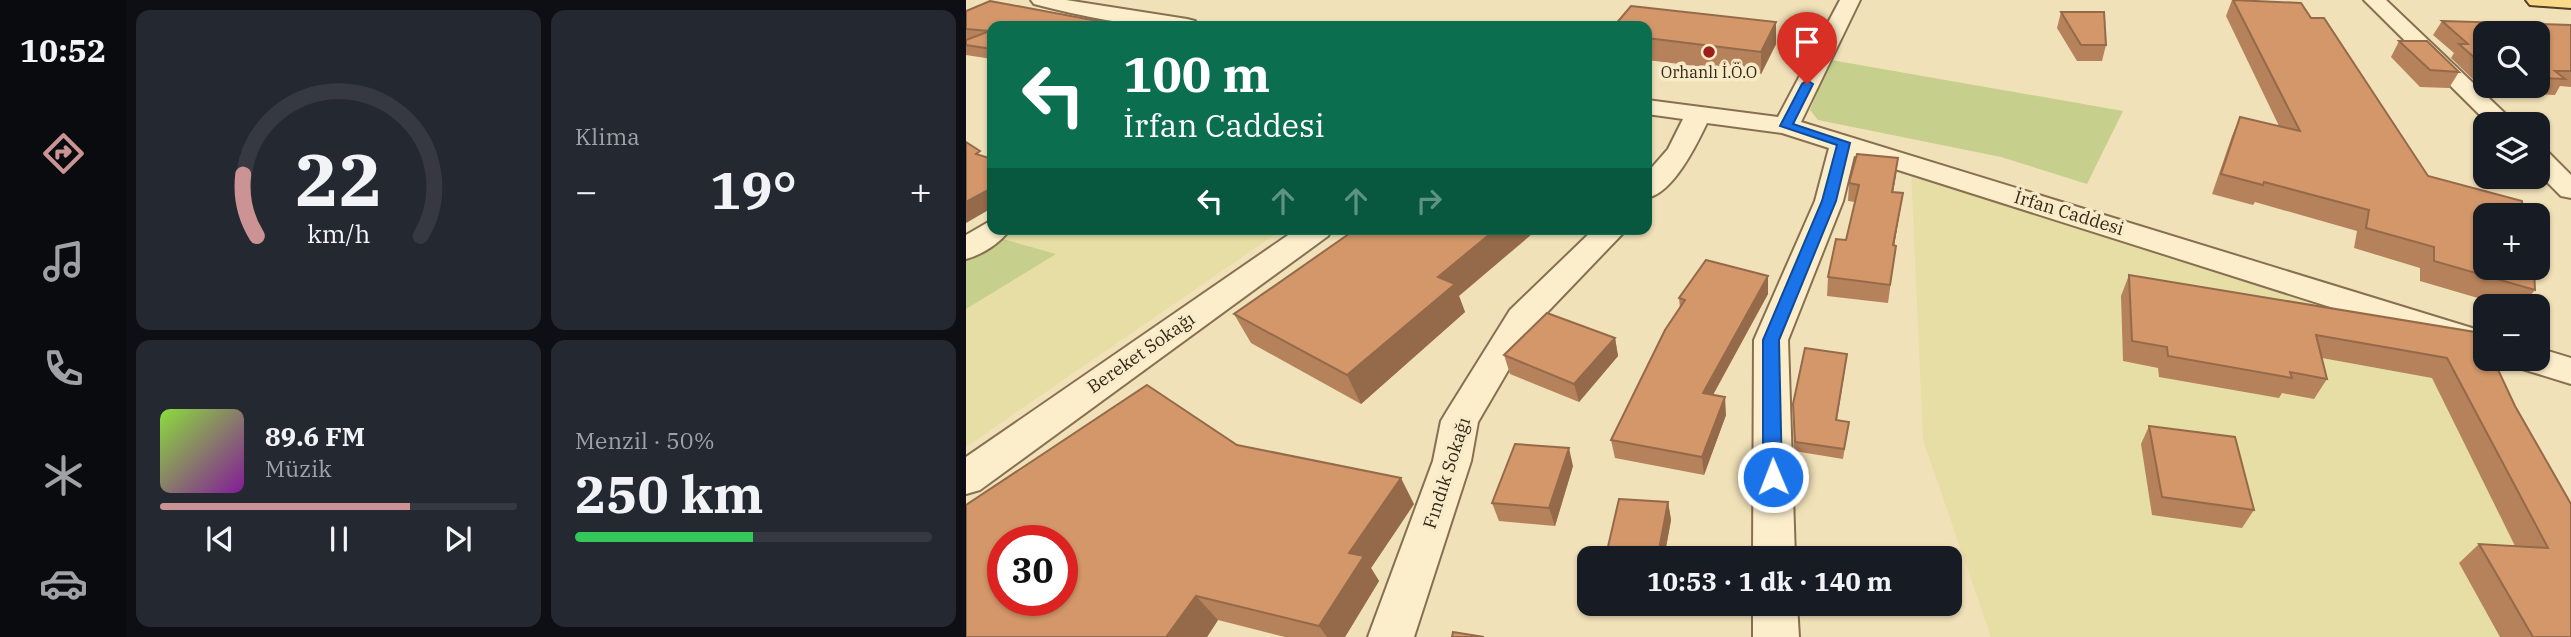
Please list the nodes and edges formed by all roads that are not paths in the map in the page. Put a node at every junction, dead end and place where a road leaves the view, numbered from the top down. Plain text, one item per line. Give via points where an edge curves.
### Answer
1 (1041, 0) edge
2 (1850, 0) edge
3 (2374, 0) edge
4 (2538, 0) edge
5 (2571, 1) edge
6 (1154, 21) edge
7 (1652, 108) edge
8 (2491, 112) edge
9 (1698, 115) junction
10 (1786, 126) junction
11 (1844, 143) junction
12 (2550, 170) edge
13 (1652, 184) edge
14 (2571, 190) edge
15 (987, 235) edge
16 (1309, 235) edge
17 (1606, 235) edge
18 (966, 249) edge
19 (2473, 340) edge
20 (2550, 365) edge
21 (2571, 371) edge
22 (966, 478) edge
23 (1774, 546) edge
24 (1775, 616) edge
25 (1391, 637) edge
26 (1776, 637) edge

1 - 6 street
2 - 10 street
3 - 8 street
4 - 5 main road
7 - 9 street, İrfan Caddesi
9 - 10 street, İrfan Caddesi
9 - 13 street via 1680,152
10 - 11 street, İrfan Caddesi
11 - 19 street, İrfan Caddesi
11 - 23 street via 1829,201 1771,340
12 - 14 street
15 - 18 street
16 - 22 street, Bereket Sokağı
17 - 25 street, Fındık Sokağı via 1522,318 1460,421 1452,461
20 - 21 street
24 - 26 street

